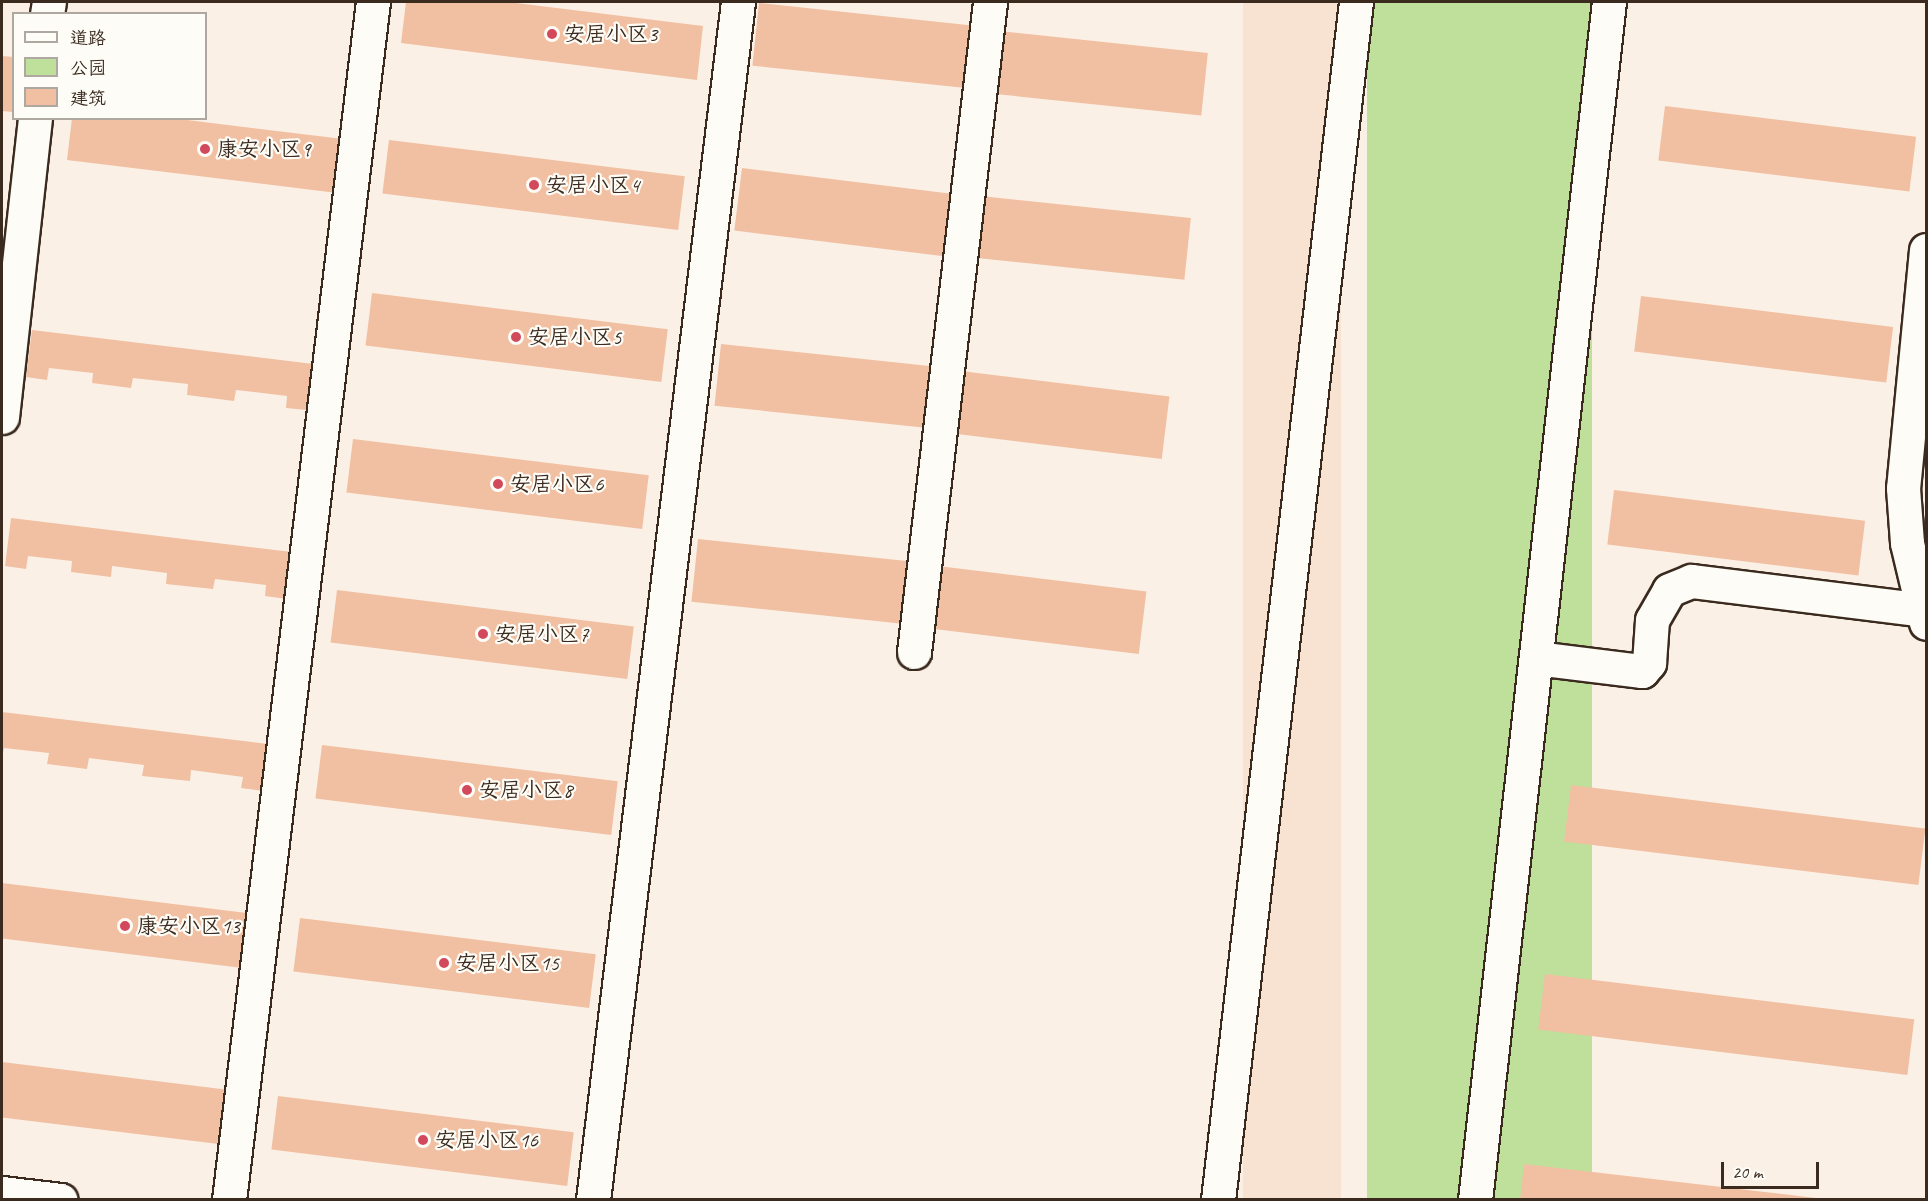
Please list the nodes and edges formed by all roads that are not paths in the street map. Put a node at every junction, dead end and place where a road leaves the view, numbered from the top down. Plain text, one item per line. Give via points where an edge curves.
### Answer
1 (373, 2) edge
2 (738, 2) edge
3 (990, 2) edge
4 (1356, 2) edge
5 (1610, 2) edge
6 (35, 120) edge
7 (1926, 250) edge
8 (2, 417) edge
9 (1925, 617) edge
10 (914, 652) dead end
11 (1536, 658) junction
12 (2, 1193) edge
13 (61, 1200) edge
14 (229, 1200) edge
15 (593, 1200) edge
16 (1218, 1200) edge
17 (1475, 1200) edge

1 - 14 street
2 - 15 street
3 - 10 street
4 - 16 street
5 - 11 street
6 - 8 street
7 - 9 street via 1903,488 1907,543
9 - 11 street via 1691,581 1669,590 1663,600 1653,620 1649,663 1642,671
11 - 17 street
12 - 13 street

